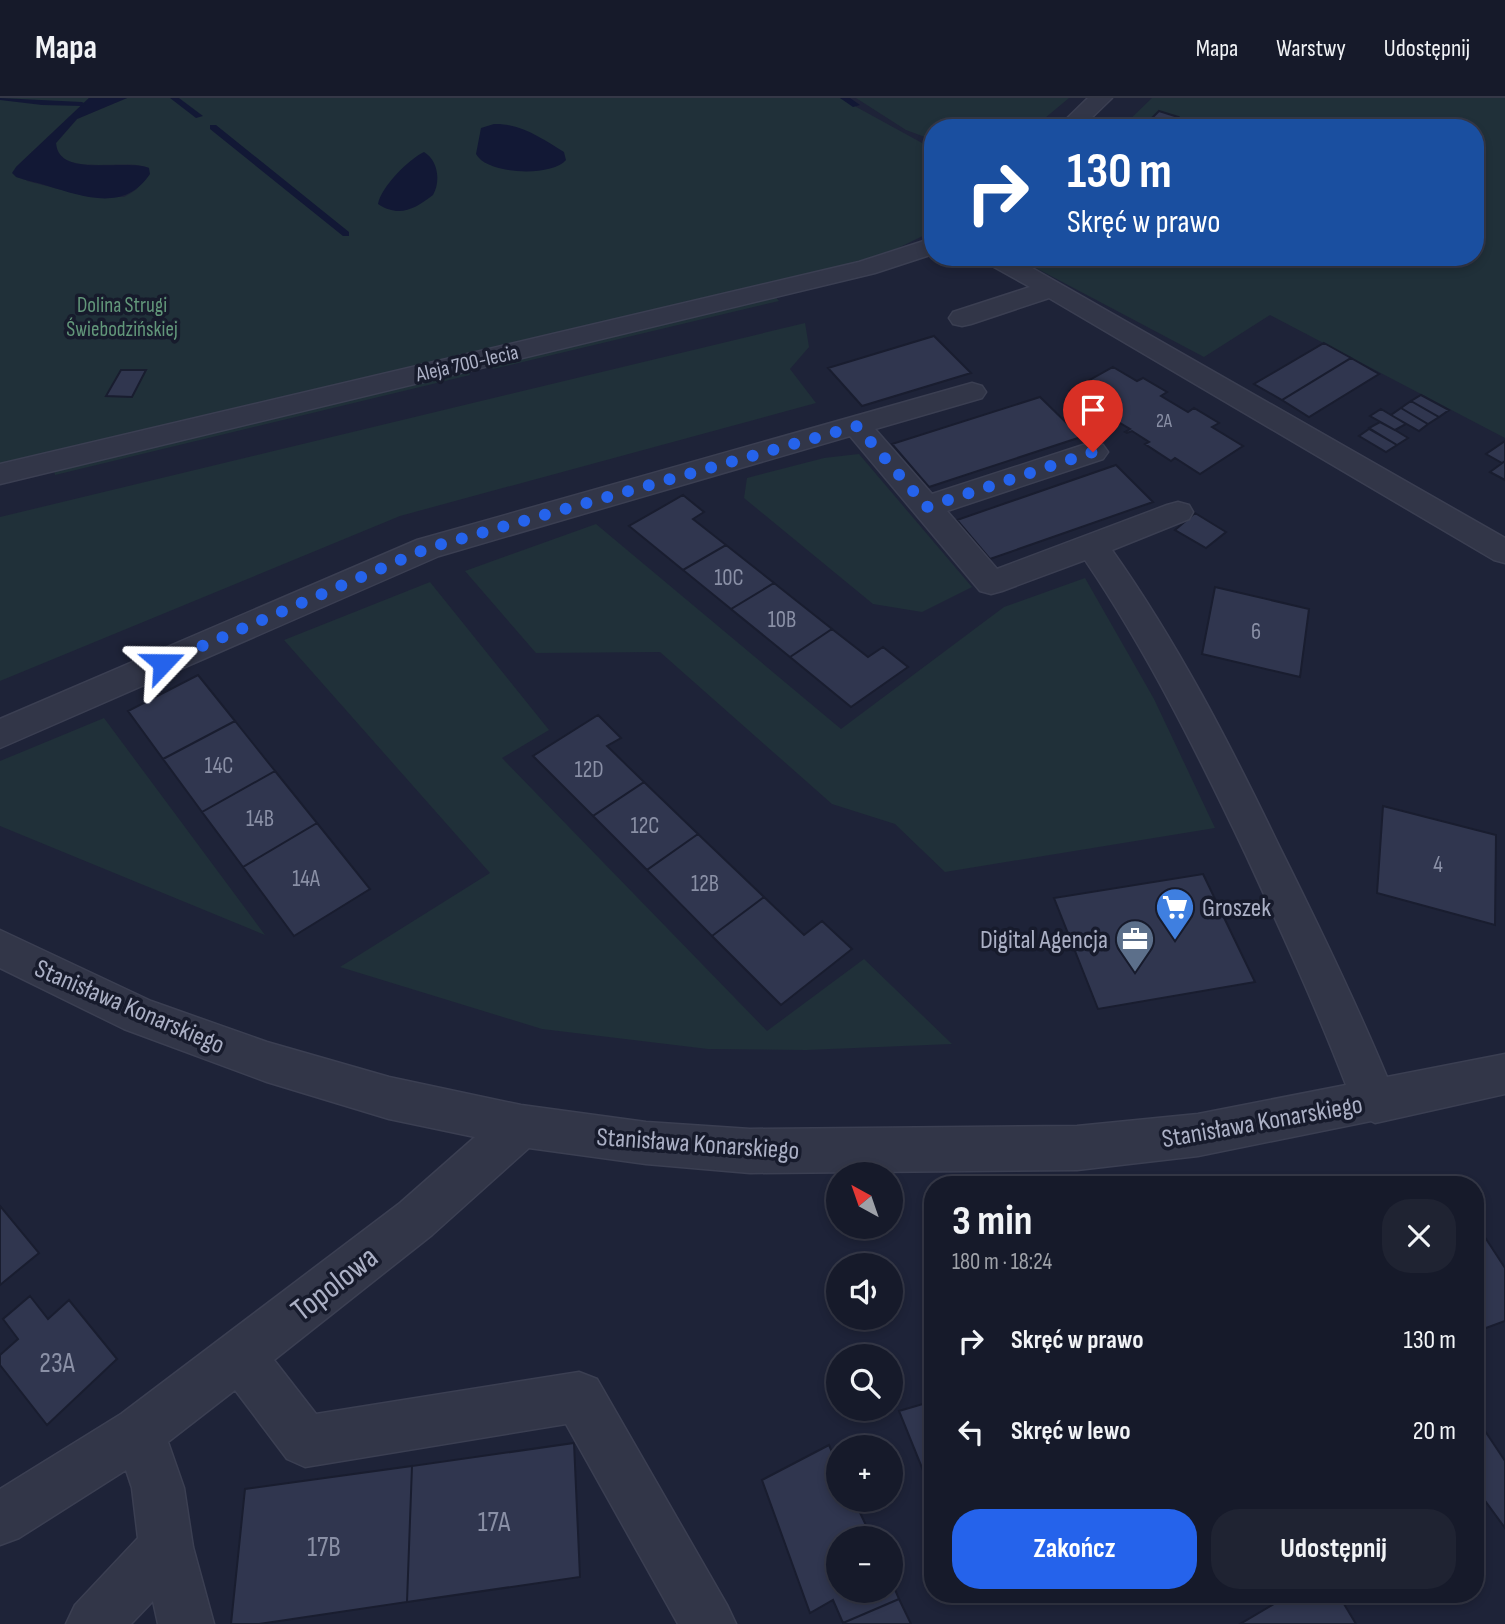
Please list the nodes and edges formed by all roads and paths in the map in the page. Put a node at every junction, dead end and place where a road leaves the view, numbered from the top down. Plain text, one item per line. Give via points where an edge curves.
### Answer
1 (1101, 98) edge
2 (1078, 119) edge
3 (924, 249) edge
4 (1006, 266) edge
5 (1036, 288) junction
6 (962, 318) dead end
7 (972, 392) dead end
8 (857, 426) junction
9 (1093, 452) dead end
10 (0, 474) edge
11 (927, 507) junction
12 (1178, 512) dead end
13 (1092, 546) junction
14 (1505, 552) edge
15 (0, 734) edge
16 (0, 948) edge
17 (1505, 1074) edge
18 (1375, 1102) junction
19 (521, 1126) junction
20 (240, 1356) junction
21 (139, 1432) junction
22 (0, 1519) edge
23 (166, 1547) junction
24 (94, 1624) edge
25 (186, 1624) edge
26 (708, 1624) edge

1 - 2 street
3 - 10 street, Aleja 700-lecia via 866,268
4 - 5 street
5 - 6 street
5 - 14 street via 1294,428
7 - 8 street
8 - 11 street
8 - 15 street via 428,548
9 - 11 street
11 - 13 street via 991,583
12 - 13 street
13 - 18 street via 1138,612 1233,789 1336,1004
16 - 19 street, Stanisława Konarskiego via 139,1016 225,1048 389,1098
17 - 18 street, Stanisława Konarskiego
18 - 19 street, Stanisława Konarskiego via 1198,1135 1077,1148 750,1151
19 - 20 street, Topolowa via 416,1219
20 - 21 street, Topolowa
20 - 26 street via 305,1441 579,1397
21 - 22 street, Topolowa
21 - 23 street via 158,1488
23 - 24 street
23 - 25 street

